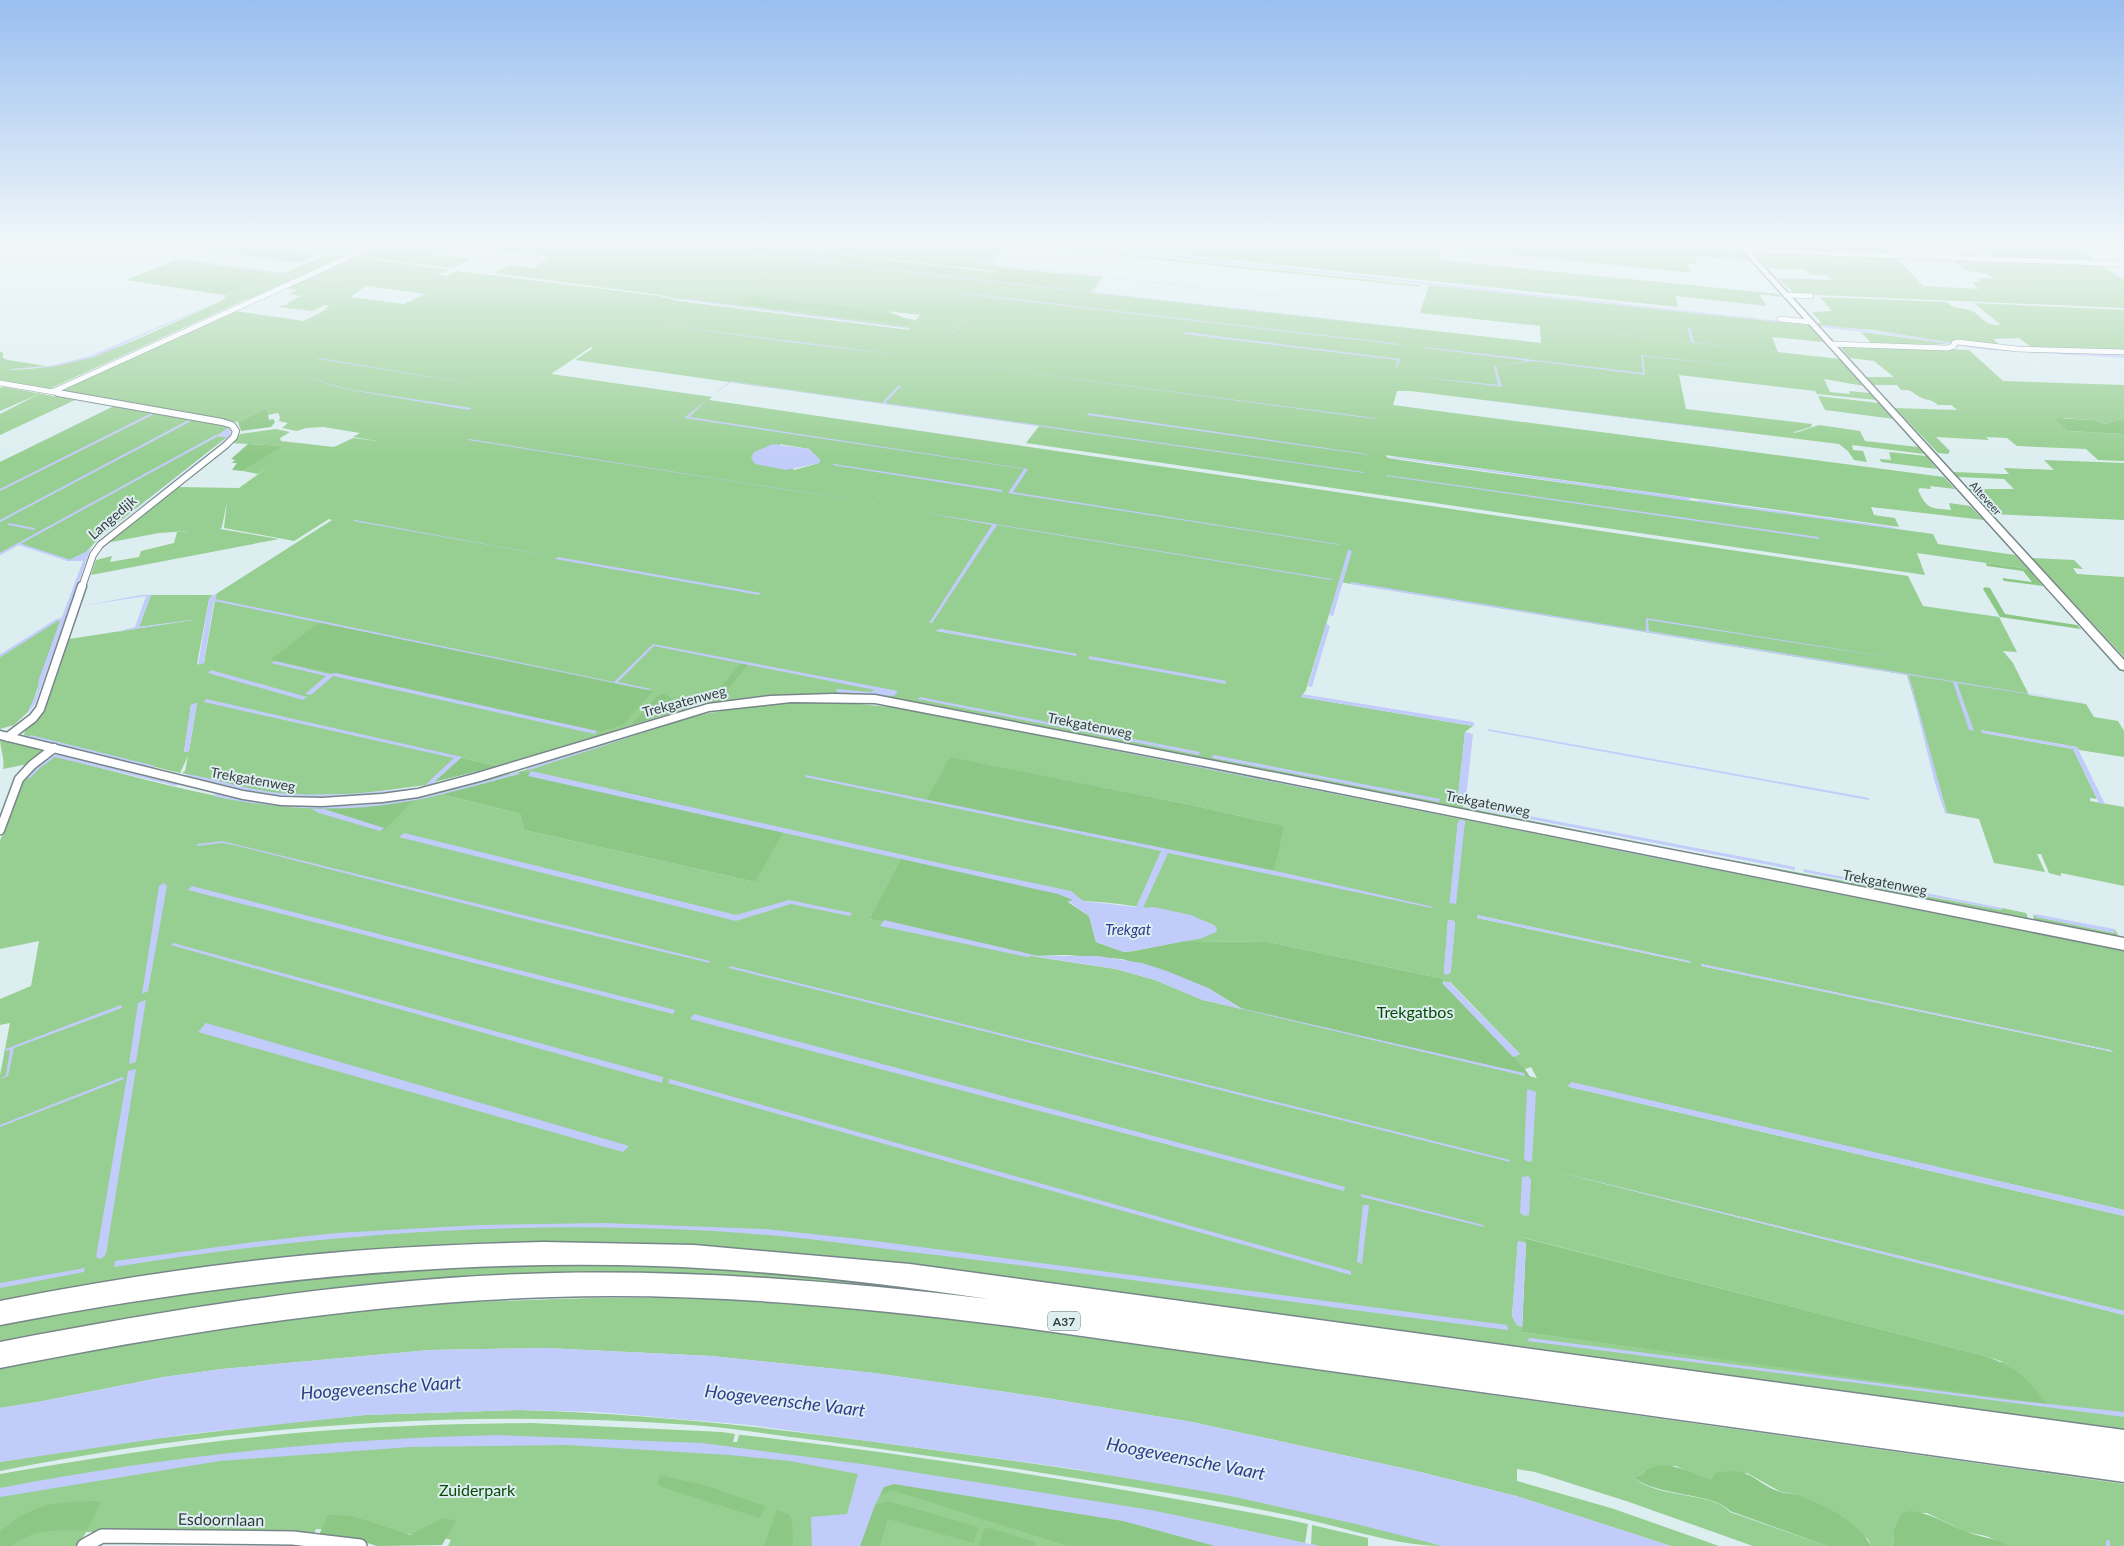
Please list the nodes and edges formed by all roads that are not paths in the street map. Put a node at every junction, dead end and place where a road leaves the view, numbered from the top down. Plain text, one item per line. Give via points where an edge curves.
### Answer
1 (221, 315) edge
2 (1805, 315) edge
3 (1780, 319) dead end
4 (1811, 322) junction
5 (1830, 344) junction
6 (2124, 352) edge
7 (0, 383) edge
8 (52, 392) junction
9 (2124, 667) edge
10 (4, 736) edge
11 (54, 748) junction
12 (0, 830) edge
13 (2124, 944) edge
14 (0, 1313) edge
15 (0, 1355) edge
16 (2124, 1443) edge
17 (2124, 1469) edge
18 (215, 1541) edge
19 (351, 1545) edge
20 (84, 1546) edge

1 - 8 street
2 - 4 street, Alteveer
3 - 4 street
4 - 5 street, Alteveer
5 - 6 street via 1942,348 1963,342 2017,349
5 - 9 street, Alteveer
7 - 8 street, Langedijk
8 - 10 street, Langedijk via 222,422 234,426 236,434 100,544 93,555 40,709 33,718
10 - 11 street, Langedijk
11 - 12 street via 19,779
11 - 13 street, Trekgatenweg via 243,795 299,802 348,801 418,793 708,708 794,697 875,699
14 - 16 highway, A37 via 178,1282 375,1260 564,1253 726,1259 910,1276
15 - 17 highway, A37 via 232,1313 396,1294 555,1285 658,1284 757,1288 964,1307
18 - 19 street, Esdoornlaan via 293,1538
18 - 20 street, Esdoornlaan via 102,1536

